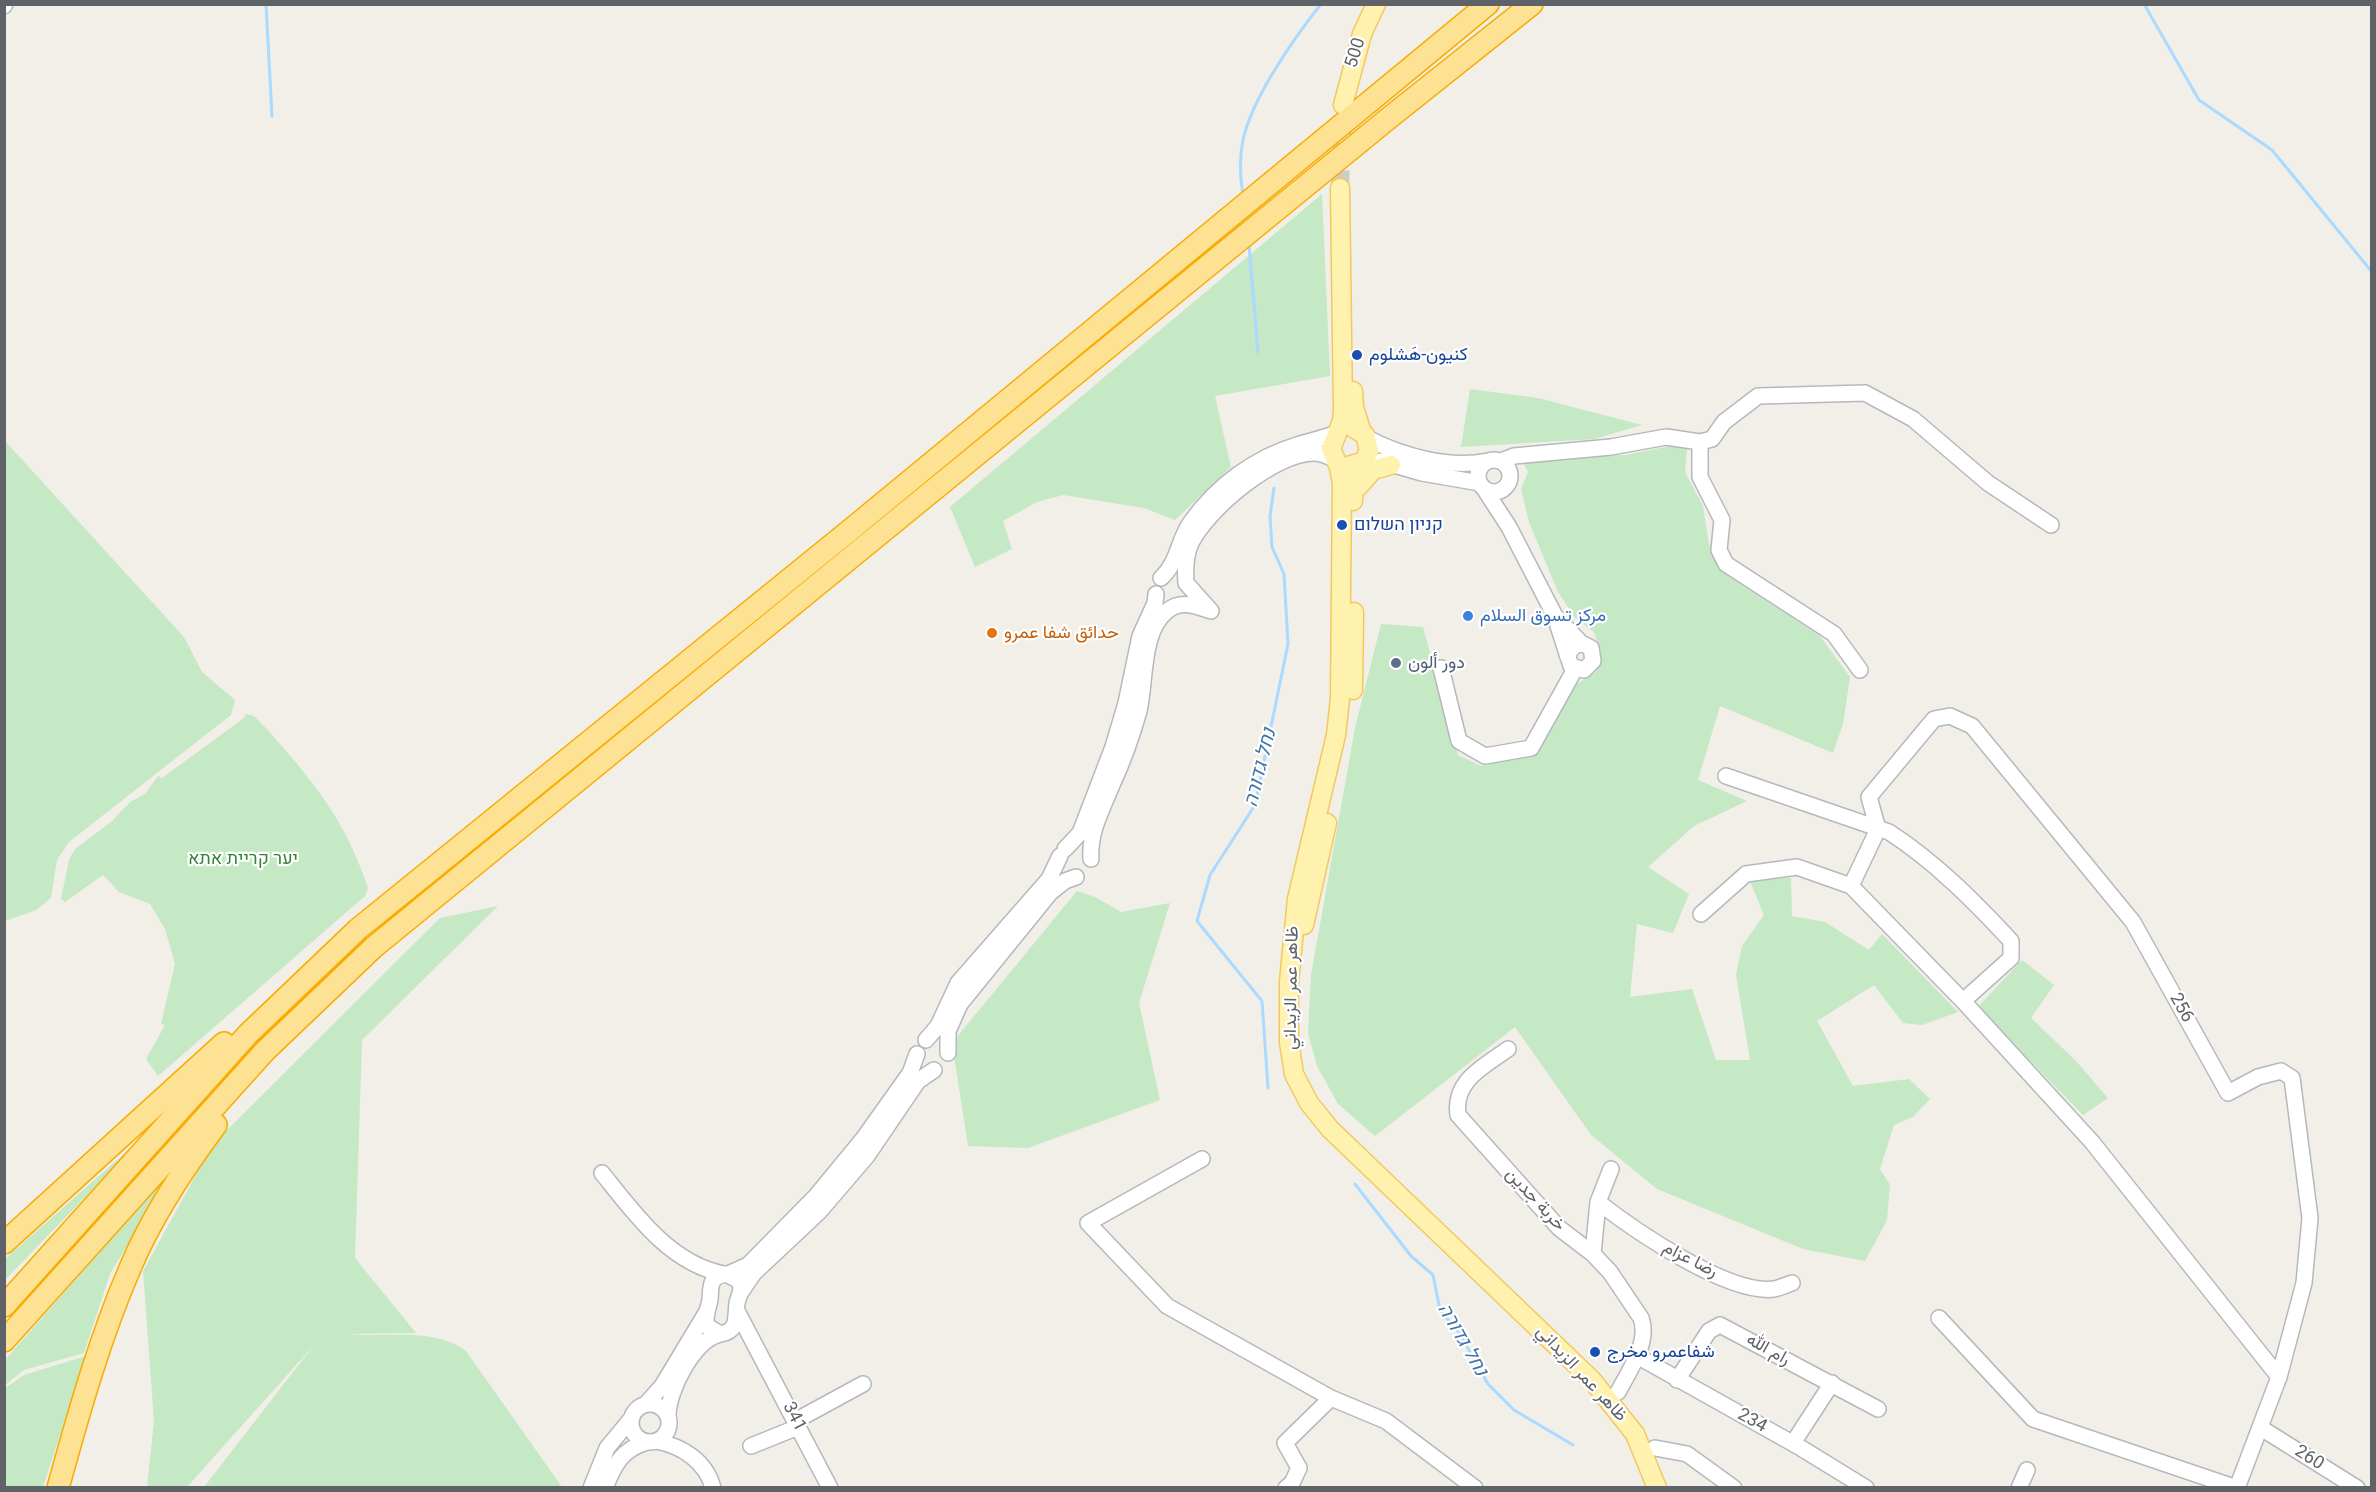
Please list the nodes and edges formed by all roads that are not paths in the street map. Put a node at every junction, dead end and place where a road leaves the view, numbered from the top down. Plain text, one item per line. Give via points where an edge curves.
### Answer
1 (1376, 4) edge
2 (1488, 4) edge
3 (1532, 4) edge
4 (1343, 105) tunnel mouth
5 (1340, 188) tunnel mouth
6 (1341, 261) junction
7 (1337, 433) junction
8 (1365, 435) junction
9 (1700, 442) junction
10 (1336, 460) junction
11 (1494, 461) junction
12 (1361, 463) junction
13 (1391, 465) junction
14 (1482, 485) junction
15 (1504, 488) junction
16 (1353, 500) junction
17 (2051, 525) dead end
18 (1509, 527) junction
19 (1161, 578) junction
20 (1186, 583) junction
21 (1156, 594) junction
22 (1177, 605) junction
23 (1555, 616) junction
24 (1582, 644) junction
25 (1567, 655) junction
26 (1441, 668) dead end
27 (1575, 669) junction
28 (1860, 670) dead end
29 (1726, 776) dead end
30 (1878, 829) junction
31 (1062, 853) junction
32 (1091, 859) junction
33 (1076, 877) junction
34 (1851, 886) junction
35 (387, 905) junction
36 (1701, 914) dead end
37 (339, 978) junction
38 (1963, 1001) junction
39 (926, 1040) junction
40 (1508, 1049) dead end
41 (948, 1053) junction
42 (917, 1054) junction
43 (934, 1070) junction
44 (1202, 1159) dead end
45 (1611, 1169) dead end
46 (602, 1173) dead end
47 (1598, 1202) junction
48 (4, 1243) edge
49 (1593, 1254) junction
50 (693, 1263) junction
51 (726, 1274) junction
52 (1792, 1283) dead end
53 (710, 1291) junction
54 (741, 1292) junction
55 (4, 1306) edge
56 (737, 1311) junction
57 (706, 1313) junction
58 (1939, 1318) dead end
59 (723, 1333) junction
60 (4, 1341) edge
61 (756, 1348) junction
62 (1637, 1356) junction
63 (2279, 1377) junction
64 (1677, 1380) junction
65 (1832, 1383) junction
66 (863, 1384) dead end
67 (1618, 1392) junction
68 (1330, 1398) junction
69 (646, 1404) junction
70 (1878, 1409) dead end
71 (631, 1419) junction
72 (668, 1419) junction
73 (797, 1424) junction
74 (2261, 1428) junction
75 (651, 1442) junction
76 (1793, 1443) junction
77 (751, 1446) dead end
78 (1655, 1448) junction
79 (685, 1451) junction
80 (2027, 1470) dead end
81 (58, 1488) edge
82 (591, 1488) edge
83 (605, 1488) edge
84 (713, 1488) edge
85 (830, 1488) edge
86 (1286, 1488) edge
87 (1475, 1488) edge
88 (1657, 1488) edge
89 (1669, 1488) edge
90 (1734, 1488) edge
91 (1866, 1488) edge
92 (2019, 1488) edge
93 (2237, 1488) edge
94 (2357, 1488) edge

1 - 4 main road, 500 via 1362,34
2 - 35 highway via 849,531
3 - 37 highway
5 - 6 main road
6 - 7 main road via 1343,411
6 - 8 main road via 1354,407
7 - 8 main road via 1353,428
7 - 10 main road via 1331,449
7 - 19 street via 1279,452 1237,475 1196,516 1185,532 1173,565
8 - 11 street via 1392,450 1433,460
8 - 12 main road via 1369,452
9 - 11 street via 1666,437
9 - 17 street via 1712,439 1724,422 1758,396 1865,393 1913,419 1988,483
9 - 28 street via 1700,477 1722,520 1719,550 1726,564 1834,634
10 - 12 main road via 1347,466
10 - 20 street via 1306,454 1244,485 1192,540 1185,564
10 - 88 main road, ظاهر عمر الزيداني via 1342,483 1340,699 1336,735 1299,888 1291,941 1289,1042 1294,1074 1309,1103 1330,1129 1610,1400 1635,1434
11 - 14 street via 1479,471
11 - 15 street via 1510,474
12 - 13 street via 1373,460
12 - 16 main road, ظاهر عمر الزيداني via 1354,480
13 - 14 street
13 - 16 main road via 1367,475
14 - 15 street via 1496,491
14 - 18 street
15 - 18 street
16 - 67 main road, ظاهر عمر الزيداني via 1352,694 1342,758 1303,929 1303,1062 1315,1091 1358,1141
18 - 23 street
19 - 20 street via 1174,574
19 - 21 street
20 - 22 street via 1185,598
20 - 22 street via 1211,611 1191,604
21 - 22 street via 1165,604
21 - 31 street via 1140,636 1113,747 1080,833
22 - 32 street via 1162,616 1152,636 1139,712 1090,837
23 - 24 street
23 - 25 street
24 - 25 street via 1571,647
24 - 27 street via 1591,648 1593,661 1584,670
25 - 27 street
26 - 27 street via 1459,741 1485,756 1531,748
29 - 30 street
30 - 34 street
30 - 38 street via 1909,845 1978,905 2011,941 2011,958
30 - 63 street, 256 via 1869,797 1934,719 1950,716 1972,726 2133,922 2228,1093 2258,1077 2281,1071 2292,1078 2310,1218 2304,1283
31 - 32 street via 1073,846 1082,847
31 - 33 street via 1059,865 1064,873
31 - 39 street via 1048,879 958,983 938,1026
32 - 33 street via 1088,870
33 - 41 street via 1050,892 960,1004 948,1032
34 - 36 street via 1797,867 1746,874
34 - 38 street
35 - 48 highway via 241,1028
35 - 55 highway via 248,1035
37 - 60 highway via 266,1051
37 - 81 highway via 253,1075 171,1190 131,1265 89,1376
38 - 63 street via 2092,1142
39 - 41 street via 939,1041
39 - 42 street
40 - 49 street, خربة جدين via 1461,1087 1456,1103 1458,1116 1559,1228
41 - 43 street via 946,1063
42 - 43 street via 922,1066
42 - 51 street via 913,1069 816,1196 748,1265
43 - 54 street via 918,1081 867,1156 825,1206 754,1273
44 - 68 street via 1088,1223 1167,1306
45 - 47 street
46 - 50 street via 647,1228
47 - 49 street
47 - 52 street, رضا عزام via 1638,1233 1704,1270 1773,1290
49 - 62 street, خربة جدين via 1641,1318 1644,1326
50 - 51 street
50 - 53 street
51 - 53 street via 711,1281
51 - 54 street via 740,1282
53 - 57 street
54 - 56 street
56 - 59 street via 735,1325
56 - 61 street, 341
57 - 59 street via 707,1326
57 - 69 street via 662,1386
58 - 93 street via 2033,1419
59 - 61 street via 742,1338
59 - 72 street via 701,1346 673,1388
61 - 73 street, 341
62 - 64 street, 234
62 - 67 street, خربة جدين
63 - 74 street, 256
64 - 65 street, رام الله via 1709,1331 1720,1325
64 - 76 street, 234
65 - 70 street, رام الله
65 - 76 street
66 - 73 street
67 - 78 main road, ظاهر عمر الزيداني
68 - 86 street via 1285,1443 1299,1468
68 - 87 street via 1386,1421
69 - 71 street
69 - 72 street via 659,1406
71 - 75 street via 632,1431
71 - 82 street via 607,1448
72 - 75 street via 667,1433
72 - 79 street
73 - 77 street
73 - 85 street, 341
74 - 93 street, 256
74 - 94 street, 260
75 - 79 street
75 - 83 street via 630,1449 621,1457
76 - 91 street, 234
78 - 89 main road, ظاهر عمر الزيداني
78 - 90 street via 1688,1454
79 - 84 street via 699,1463
80 - 92 street

